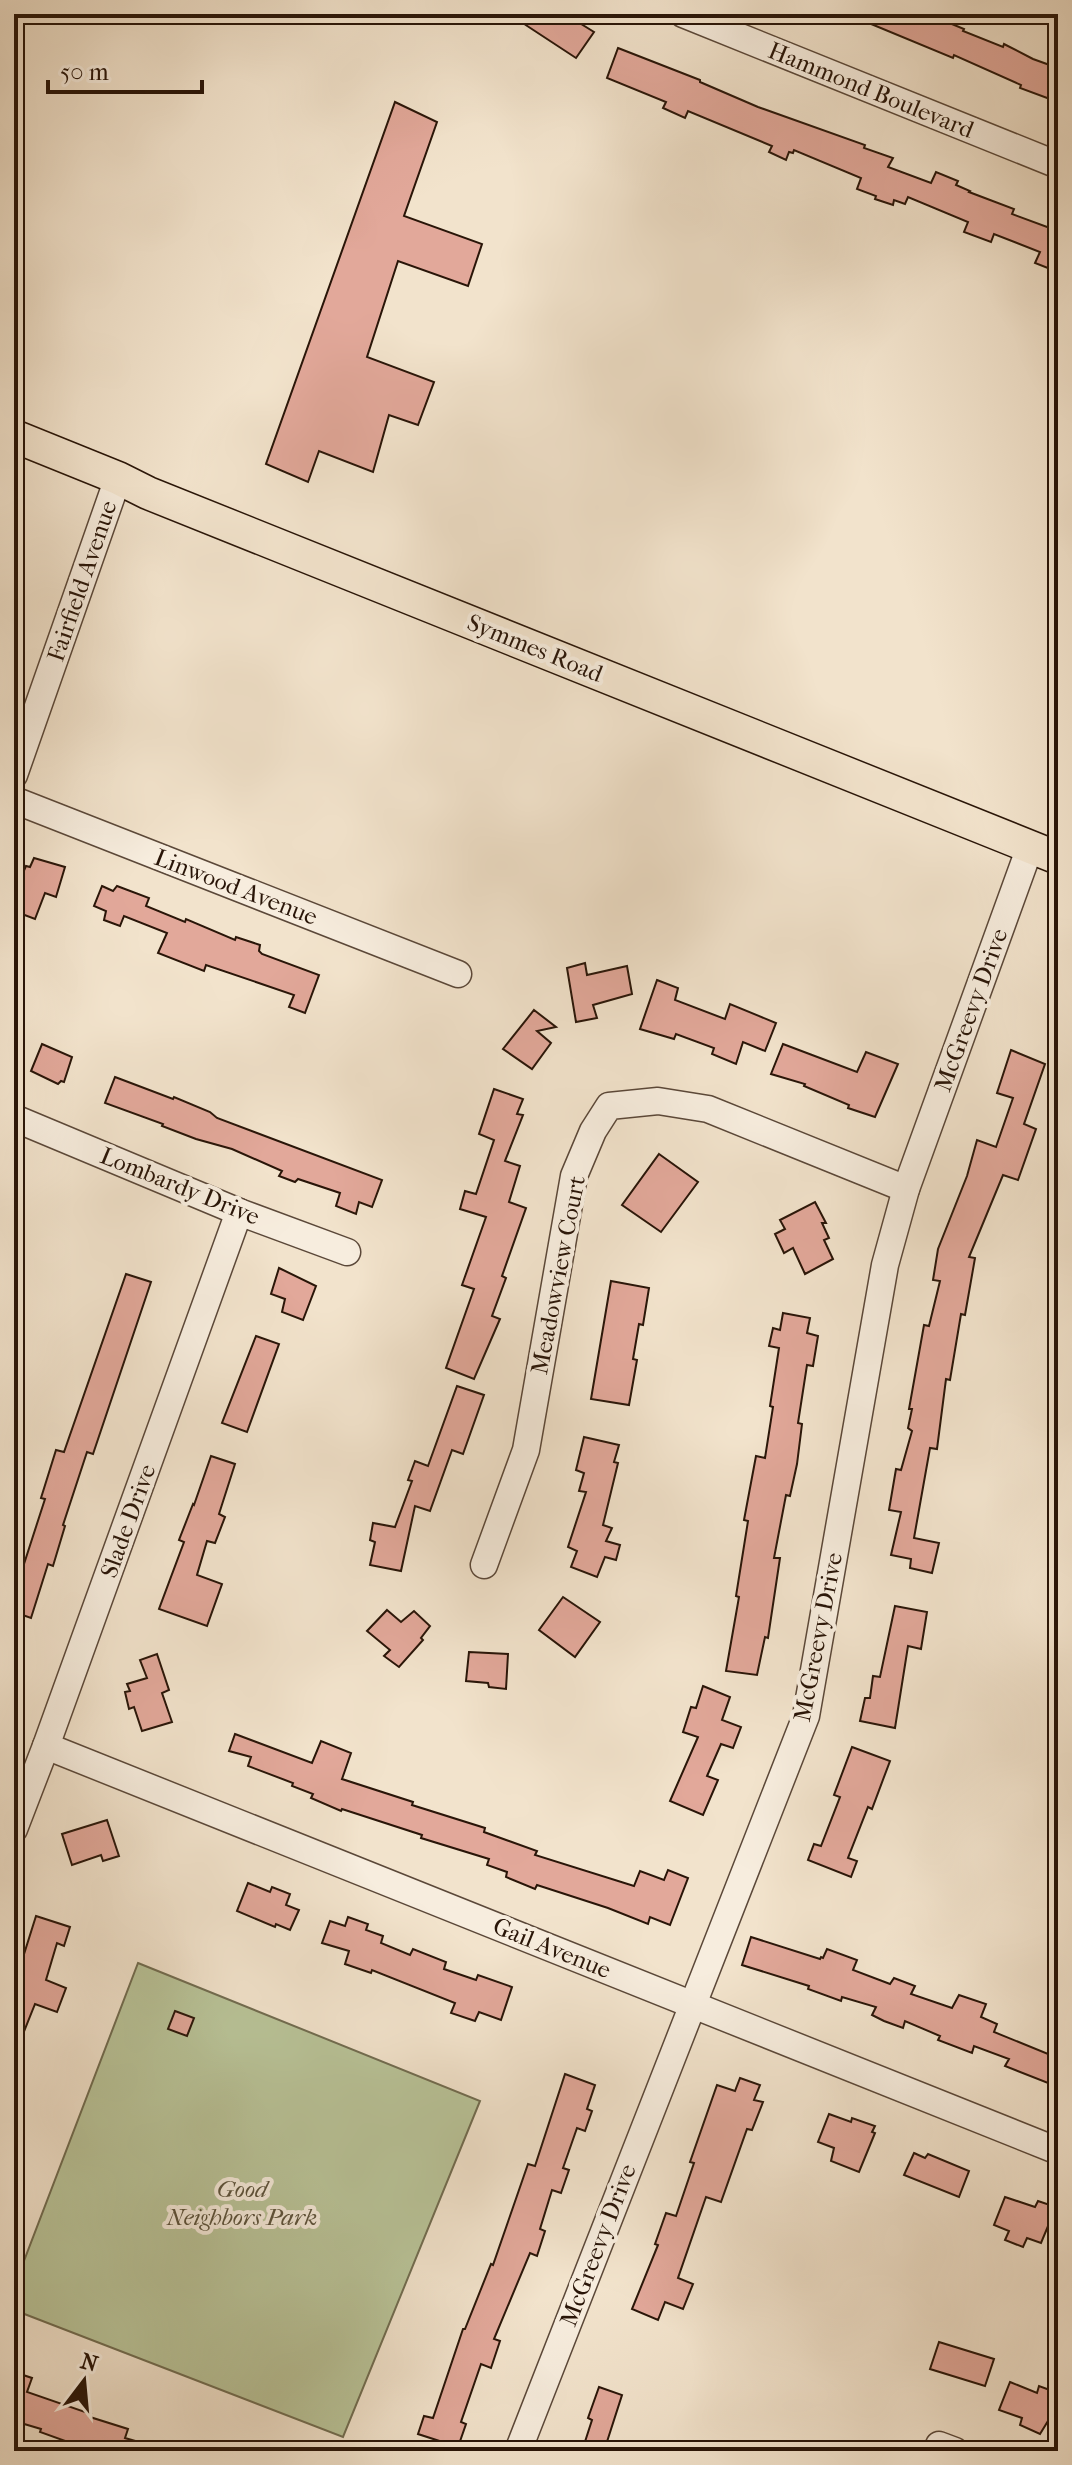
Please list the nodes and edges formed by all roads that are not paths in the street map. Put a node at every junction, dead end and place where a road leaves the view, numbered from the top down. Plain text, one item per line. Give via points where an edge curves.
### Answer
1 (683, 14) edge
2 (1058, 165) edge
3 (14, 436) edge
4 (118, 478) junction
5 (14, 775) edge
6 (14, 800) edge
7 (1044, 852) edge
8 (458, 974) dead end
9 (14, 1118) edge
10 (906, 1189) junction
11 (239, 1212) junction
12 (347, 1252) dead end
13 (484, 1565) dead end
14 (46, 1746) junction
15 (14, 1829) edge
16 (692, 2004) junction
17 (1058, 2151) edge
18 (518, 2451) edge

1 - 2 street, Hammond Boulevard
3 - 4 main road, Symmes Road
4 - 5 street, Fairfield Avenue
4 - 7 main road, Symmes Road
6 - 8 street, Linwood Avenue
7 - 10 street, McGreevy Drive
9 - 11 street, Lombardy Drive
10 - 13 street, Meadowview Court via 708,1109 658,1101 609,1106 574,1176 526,1450
10 - 16 street, McGreevy Drive via 885,1265 806,1716
11 - 12 street, Lombardy Drive
11 - 14 street, Slade Drive
14 - 15 street, Slade Drive
14 - 16 street, Gail Avenue
16 - 17 street, Gail Avenue
16 - 18 street, McGreevy Drive

